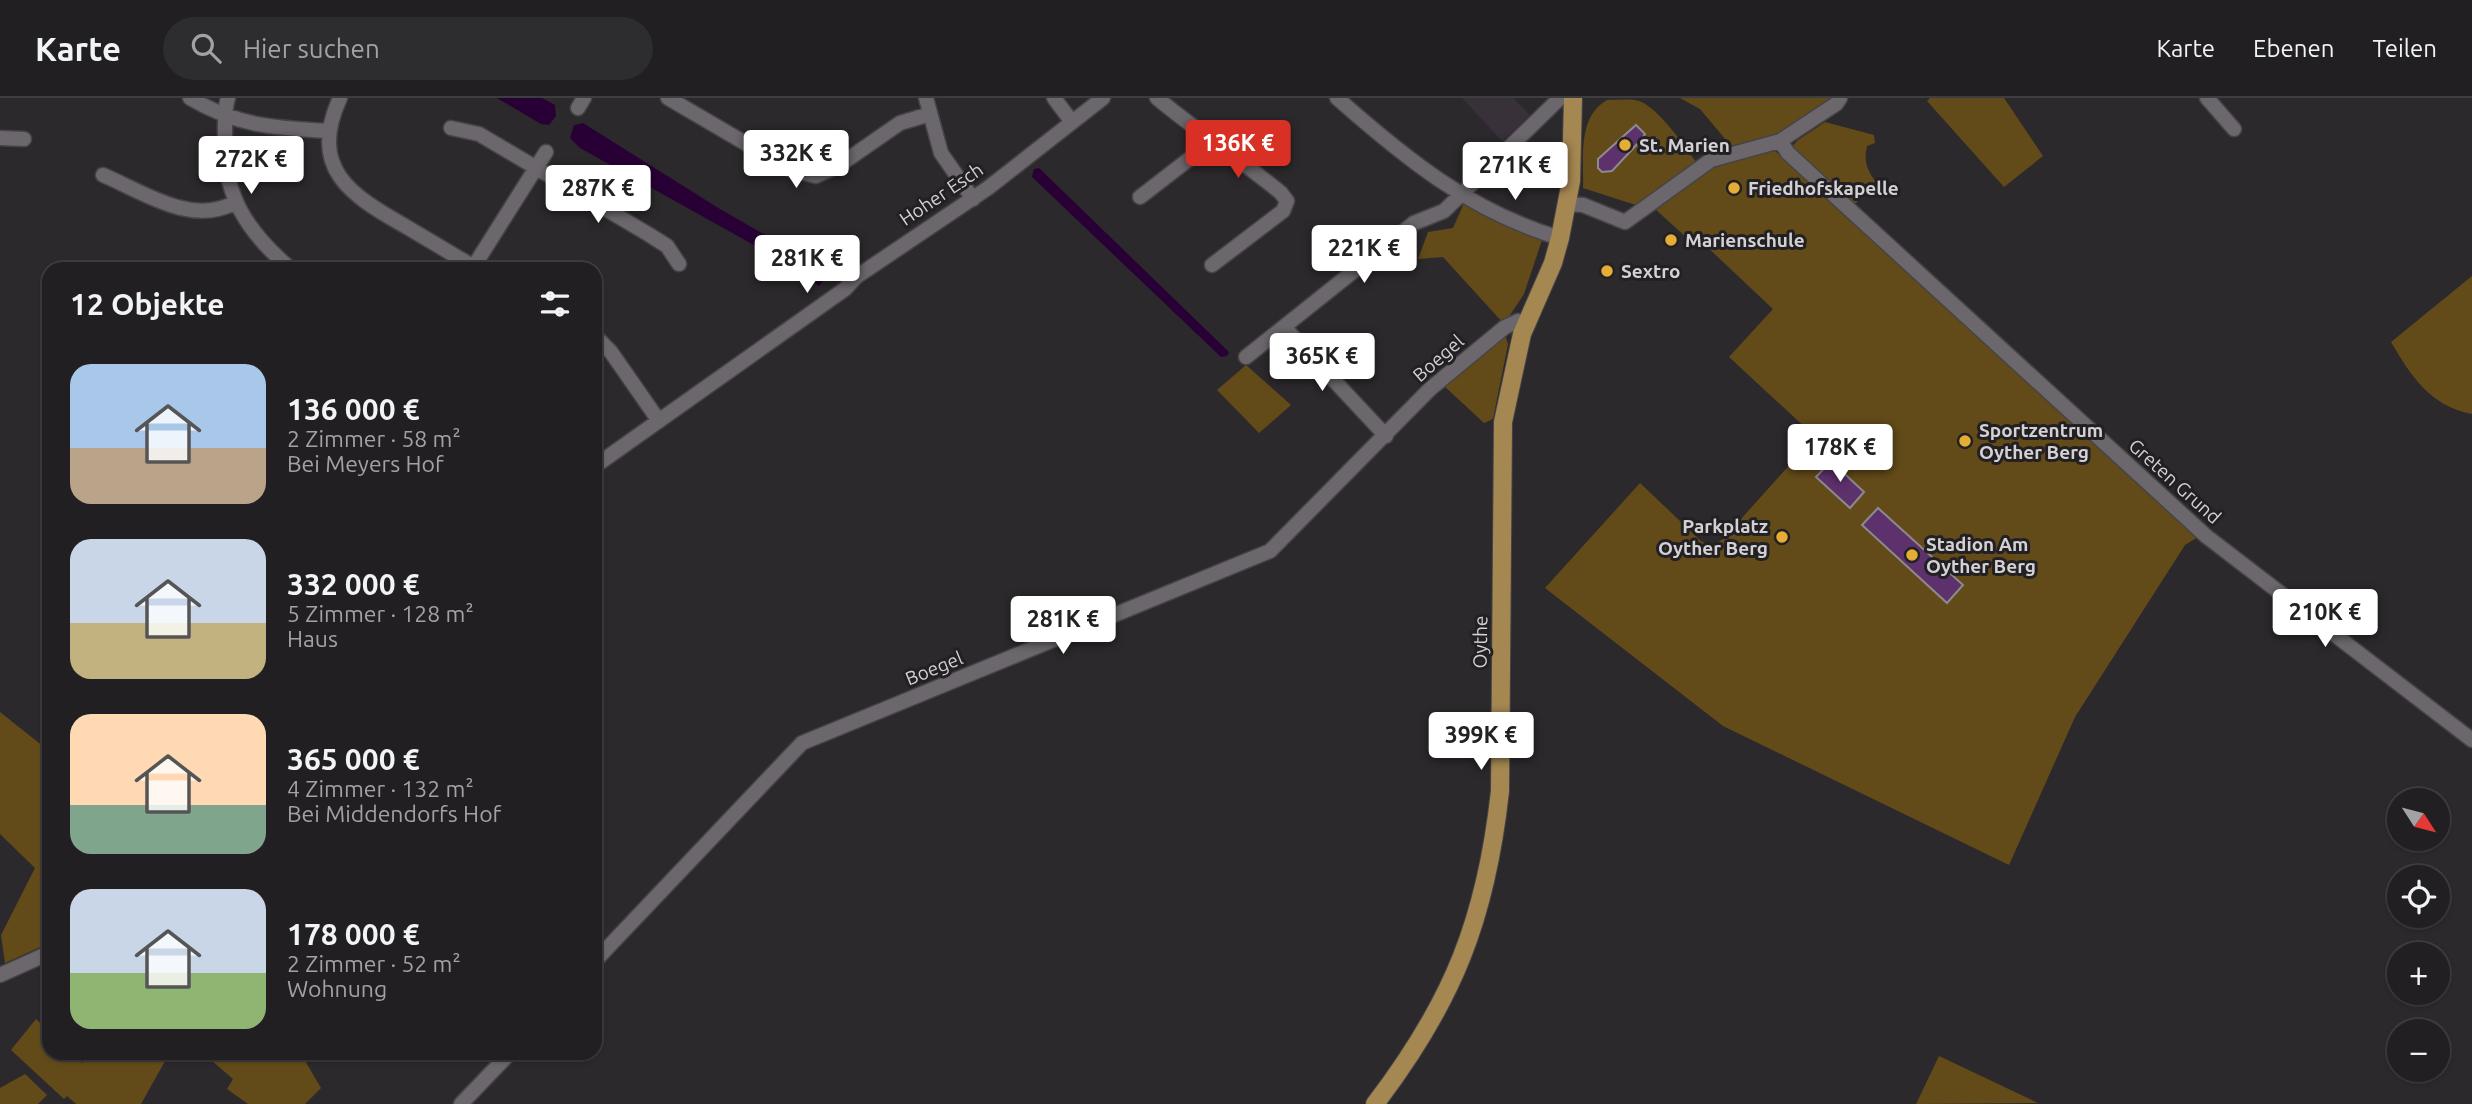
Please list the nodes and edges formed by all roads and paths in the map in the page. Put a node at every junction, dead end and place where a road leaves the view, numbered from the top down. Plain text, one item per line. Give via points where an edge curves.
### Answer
1 (190, 98) edge
2 (228, 98) edge
3 (340, 98) edge
4 (668, 98) edge
5 (926, 98) edge
6 (1054, 98) edge
7 (1102, 98) edge
8 (1157, 98) edge
9 (1337, 98) edge
10 (1560, 98) edge
11 (1573, 98) edge
12 (1840, 98) edge
13 (2207, 98) edge
14 (930, 114) junction
15 (225, 116) junction
16 (1072, 122) junction
17 (451, 128) dead end
18 (2234, 129) dead end
19 (328, 131) junction
20 (0, 138) edge
21 (24, 139) dead end
22 (1209, 139) junction
23 (1780, 141) junction
24 (546, 152) dead end
25 (535, 167) junction
26 (103, 175) dead end
27 (1460, 193) junction
28 (1140, 197) dead end
29 (973, 199) junction
30 (234, 203) junction
31 (1567, 204) junction
32 (1560, 238) junction
33 (283, 262) edge
34 (467, 262) edge
35 (480, 262) edge
36 (679, 264) dead end
37 (1212, 265) dead end
38 (1527, 323) junction
39 (1283, 327) junction
40 (602, 342) edge
41 (1246, 357) dead end
42 (659, 421) junction
43 (1386, 436) junction
44 (602, 461) edge
45 (2472, 740) edge
46 (602, 954) edge
47 (42, 956) edge
48 (0, 975) edge
49 (503, 1060) edge
50 (461, 1104) edge
51 (1375, 1104) edge

1 - 15 street
2 - 15 street
3 - 19 street
4 - 14 street via 791,170 816,176 891,128
5 - 14 street
6 - 16 street
7 - 16 street, Hoher Esch
8 - 22 street
9 - 27 street via 1418,168
10 - 27 street
11 - 31 main road, Oythe
12 - 23 street
13 - 18 street
14 - 29 street via 941,153
15 - 19 street via 274,128
15 - 30 street via 224,156
16 - 29 street, Hoher Esch
17 - 25 street via 479,134
19 - 34 street via 330,160 343,185 366,204
20 - 21 street
22 - 28 street
22 - 37 street via 1226,148 1287,201 1283,211
23 - 31 street via 1711,160 1625,222 1583,205
23 - 45 street, Greten Grund via 1915,272 2206,537
24 - 25 street
25 - 35 street
25 - 36 street via 667,246
26 - 30 street via 196,212 223,210
27 - 32 street
27 - 39 street via 1444,211 1414,223
29 - 42 street, Hoher Esch via 856,277
30 - 33 street via 257,238
31 - 32 main road, Oythe
32 - 38 main road, Oythe
38 - 43 street, Boegel via 1518,321 1505,327 1439,381
38 - 51 main road, Oythe via 1511,373 1503,422 1500,791 1494,845 1484,895 1452,982 1414,1049
39 - 41 street
39 - 43 street
40 - 42 street
42 - 44 street, Hoher Esch
43 - 46 street, Boegel via 1287,537 1259,557 802,743
47 - 48 street
49 - 50 street

